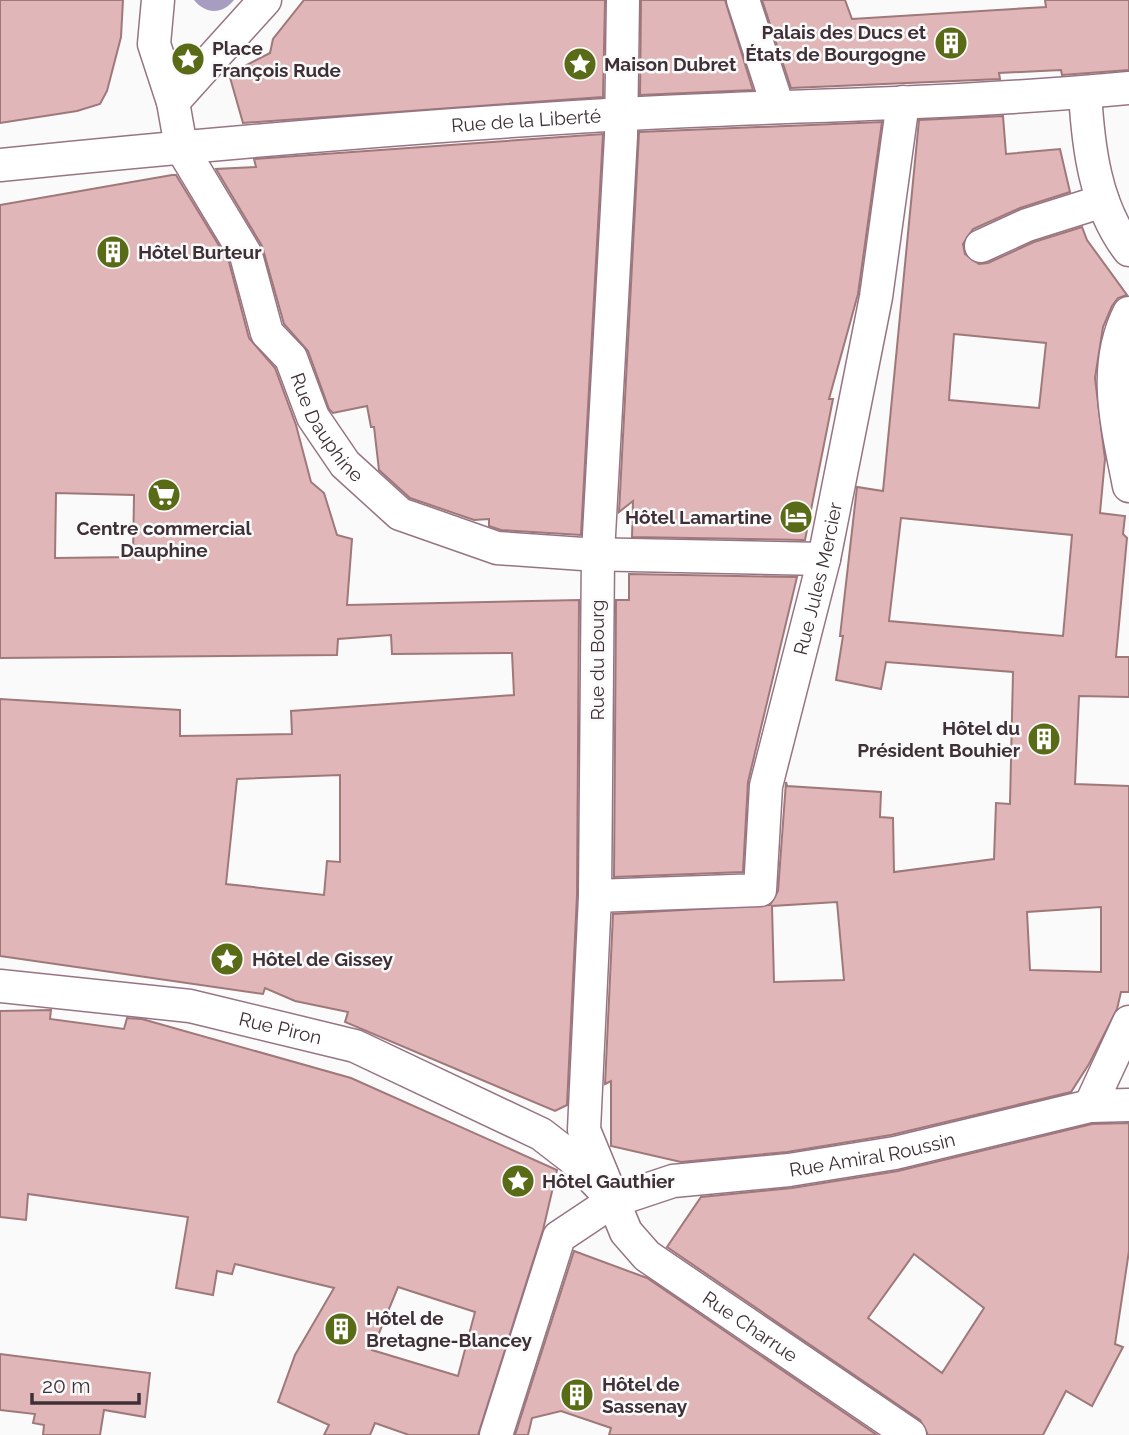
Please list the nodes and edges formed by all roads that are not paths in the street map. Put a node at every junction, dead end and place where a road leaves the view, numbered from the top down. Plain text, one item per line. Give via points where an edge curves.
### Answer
1 (158, 0) edge
2 (265, 0) edge
3 (623, 0) edge
4 (743, 0) edge
5 (1129, 88) edge
6 (1070, 94) junction
7 (173, 102) junction
8 (903, 102) junction
9 (778, 107) junction
10 (622, 114) junction
11 (181, 147) junction
12 (0, 165) edge
13 (1103, 201) junction
14 (981, 246) dead end
15 (1129, 250) edge
16 (1129, 313) edge
17 (1129, 486) edge
18 (598, 553) junction
19 (824, 559) junction
20 (595, 896) junction
21 (0, 986) edge
22 (1129, 1022) edge
23 (1129, 1105) edge
24 (1090, 1106) junction
25 (584, 1130) junction
26 (541, 1134) junction
27 (614, 1200) junction
28 (496, 1435) edge
29 (910, 1435) edge

1 - 7 street via 154,44
2 - 7 street
3 - 10 street, Rue du Bourg
4 - 9 street
5 - 6 street, Rue de la Liberté
6 - 8 street, Rue de la Liberté
6 - 13 street
7 - 11 street
8 - 9 street, Rue de la Liberté
8 - 19 street, Rue Jules Mercier via 876,297
9 - 10 street, Rue de la Liberté
10 - 11 street, Rue de la Liberté
10 - 18 street, Rue du Bourg
11 - 12 street, Rue de la Liberté
11 - 18 street, Rue Dauphine via 246,255 267,332 291,358 313,417 345,464 400,514 436,528 497,548
13 - 14 street via 1027,225
13 - 15 street
16 - 17 street via 1112,383
18 - 19 street, Rue Dauphine
18 - 20 street, Rue du Bourg
19 - 20 street, Rue Jules Mercier via 766,786 760,890
20 - 25 street, Rue du Bourg
21 - 26 street, Rue Piron via 190,1006 355,1046
22 - 24 street
23 - 24 street, Rue Amiral Roussin
24 - 27 street, Rue Amiral Roussin via 895,1153 789,1170 673,1181
25 - 26 street
25 - 27 street, Rue du Bourg
26 - 27 street, Rue Piron
27 - 28 street, Rue Amiral Roussin via 559,1237
27 - 29 street, Rue Charrue via 626,1232 647,1256

